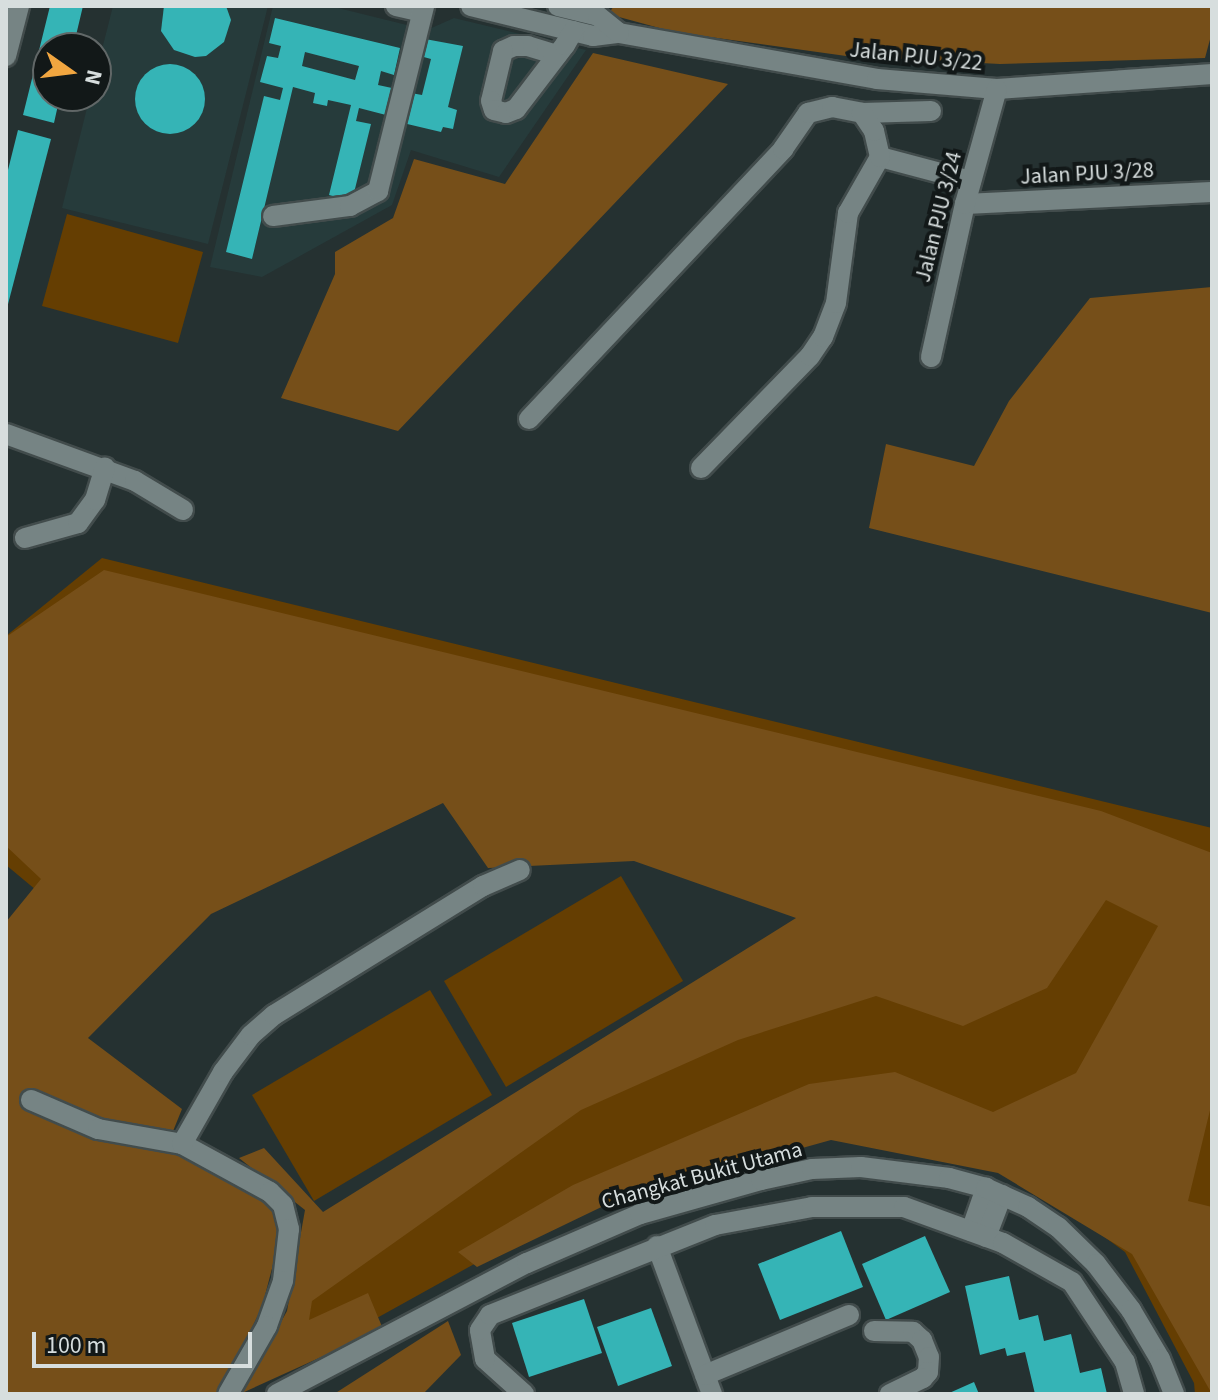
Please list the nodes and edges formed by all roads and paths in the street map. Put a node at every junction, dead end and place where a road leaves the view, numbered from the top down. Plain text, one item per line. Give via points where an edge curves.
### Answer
1 (19, 6) edge
2 (396, 6) edge
3 (558, 6) edge
4 (483, 7) edge
5 (423, 9) edge
6 (573, 31) junction
7 (619, 33) junction
8 (557, 55) dead end
9 (6, 56) edge
10 (1212, 74) edge
11 (997, 89) junction
12 (931, 111) dead end
13 (862, 113) junction
14 (880, 157) junction
15 (971, 181) junction
16 (1212, 192) edge
17 (965, 204) junction
18 (273, 216) dead end
19 (931, 357) dead end
20 (529, 419) dead end
21 (6, 434) edge
22 (105, 468) junction
23 (701, 468) dead end
24 (183, 510) dead end
25 (25, 538) dead end
26 (520, 870) dead end
27 (31, 1100) dead end
28 (182, 1144) junction
29 (994, 1192) junction
30 (979, 1234) junction
31 (657, 1246) junction
32 (849, 1315) dead end
33 (874, 1331) dead end
34 (709, 1385) edge
35 (228, 1394) edge
36 (277, 1394) edge
37 (524, 1394) edge
38 (890, 1394) edge
39 (1134, 1394) edge
40 (1174, 1394) edge

1 - 9 street
2 - 5 street
3 - 7 street, Jalan PJU 3/22 via 598,16
4 - 6 street, Jalan PJU 3/22
5 - 18 street via 378,191 350,206
6 - 7 street, Jalan PJU 3/22 via 593,36
6 - 8 street
7 - 11 street, Jalan PJU 3/22 via 877,79
10 - 11 street, Jalan PJU 3/22
11 - 15 street, Jalan PJU 3/24
12 - 13 street
13 - 14 street via 874,131
13 - 20 street via 832,107 808,113 783,149
14 - 15 street
14 - 23 street via 848,213 836,303 823,337
15 - 17 street, Jalan PJU 3/24
16 - 17 street, Jalan PJU 3/28
17 - 19 street, Jalan PJU 3/24
21 - 22 street
22 - 24 street
22 - 25 street via 95,500 78,523
26 - 28 street via 483,886 274,1015 223,1072
27 - 28 street via 98,1129
28 - 35 street via 270,1192 283,1205 289,1229 283,1281 267,1326
29 - 30 street
29 - 36 street, Changkat Bukit Utama via 906,1171 812,1169 640,1214 527,1263
29 - 40 street, Changkat Bukit Utama via 1058,1227 1096,1264 1153,1347
30 - 31 street via 904,1207 812,1207 715,1225
30 - 39 street via 1072,1282 1125,1362
31 - 34 street
31 - 37 street via 490,1315 480,1330 485,1359
32 - 34 street
33 - 38 street via 913,1332 929,1357 923,1378

